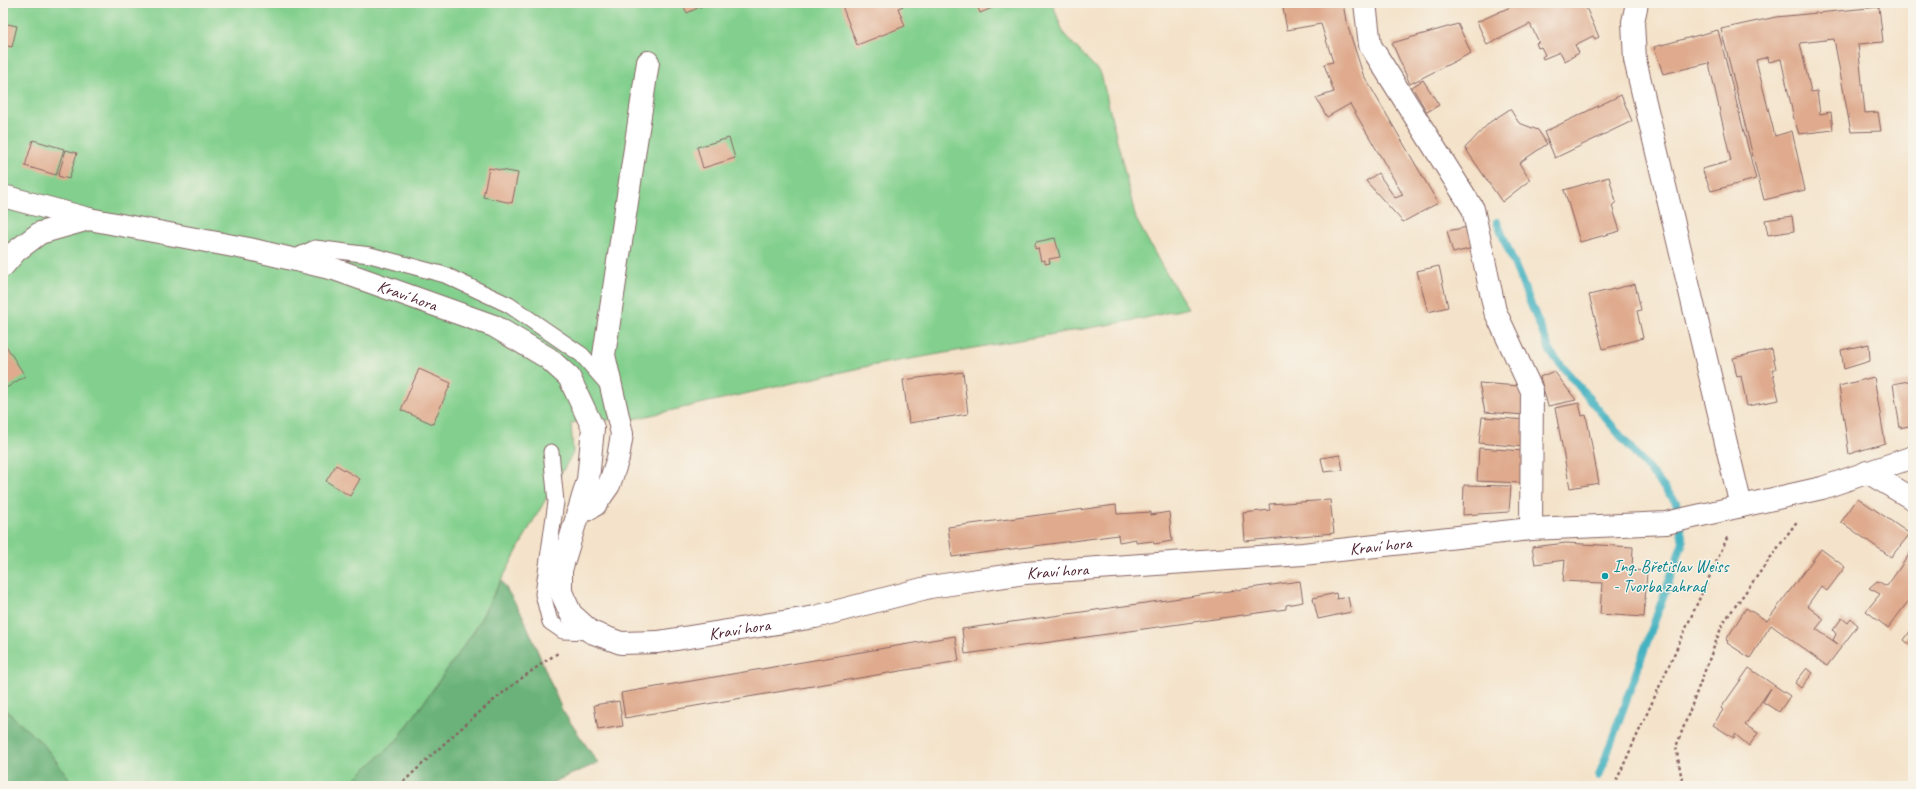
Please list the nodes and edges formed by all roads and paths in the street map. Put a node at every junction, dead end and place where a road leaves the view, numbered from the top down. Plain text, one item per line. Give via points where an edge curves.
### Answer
1 (1365, 3) edge
2 (1636, 3) edge
3 (648, 62) dead end
4 (3, 196) edge
5 (89, 220) junction
6 (291, 259) junction
7 (3, 266) edge
8 (613, 391) junction
9 (551, 452) dead end
10 (1913, 457) edge
11 (1868, 472) junction
12 (1822, 488) junction
13 (1913, 499) edge
14 (1741, 506) junction
15 (577, 515) junction
16 (1531, 529) junction
17 (591, 632) junction
18 (399, 786) edge
19 (1614, 786) edge
20 (1683, 786) edge

1 - 16 street via 1370,45 1473,209 1496,311 1532,392
2 - 14 street via 1633,22 1635,60
3 - 8 street via 604,355
4 - 5 street, Kraví hora
5 - 6 street, Kraví hora
5 - 7 street, Kraví hora via 40,233 16,251
6 - 8 lane via 315,248 370,255 445,275 509,305 582,355
6 - 15 street, Kraví hora via 334,269 494,326 548,358 569,376 593,428 588,480
8 - 15 street via 622,434 618,458 609,485 595,505
9 - 17 lane via 556,502 543,594 550,622 563,631
10 - 11 street, Kraví hora
11 - 12 street, Kraví hora
11 - 13 street
12 - 14 street, Kraví hora
12 - 20 path via 1723,623 1676,747
14 - 16 street, Kraví hora via 1666,523
14 - 19 path
15 - 17 street, Kraví hora via 561,570 561,592 571,614
16 - 17 street, Kraví hora via 1303,554 1025,573 930,587 815,617 658,642 621,643
17 - 18 path via 529,673 475,717

